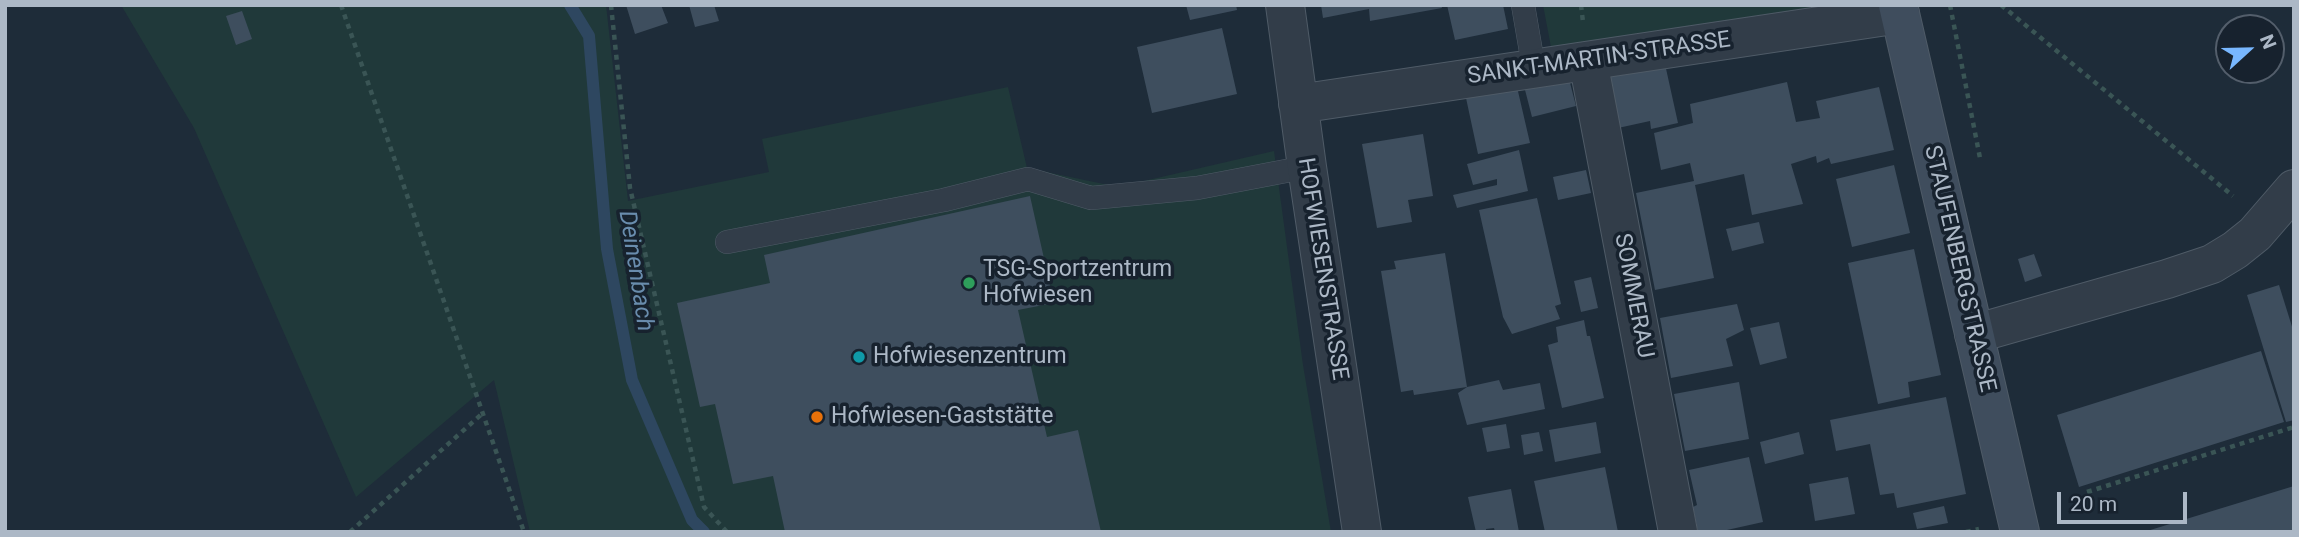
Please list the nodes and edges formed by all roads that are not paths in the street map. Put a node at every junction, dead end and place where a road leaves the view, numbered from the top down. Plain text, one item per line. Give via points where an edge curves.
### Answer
1 (1285, 5) edge
2 (1523, 5) edge
3 (1899, 10) edge
4 (1588, 61) junction
5 (1534, 69) junction
6 (1297, 104) junction
7 (1307, 167) junction
8 (2284, 208) edge
9 (727, 242) dead end
10 (1974, 334) junction
11 (1362, 532) edge
12 (1678, 532) edge
13 (2020, 532) edge

1 - 6 street, HOFWIESENSTRASSE
2 - 5 lane
3 - 4 street, SANKT-MARTIN-STRASSE
3 - 10 street, STAUFENBERGSTRASSE
4 - 5 street, SANKT-MARTIN-STRASSE
4 - 12 street, SOMMERAU
5 - 6 street, SANKT-MARTIN-STRASSE
6 - 7 street, HOFWIESENSTRASSE
7 - 9 lane via 1197,188 1091,198 1028,179
7 - 11 street, HOFWIESENSTRASSE
8 - 10 street via 2211,264
10 - 13 street, STAUFENBERGSTRASSE

